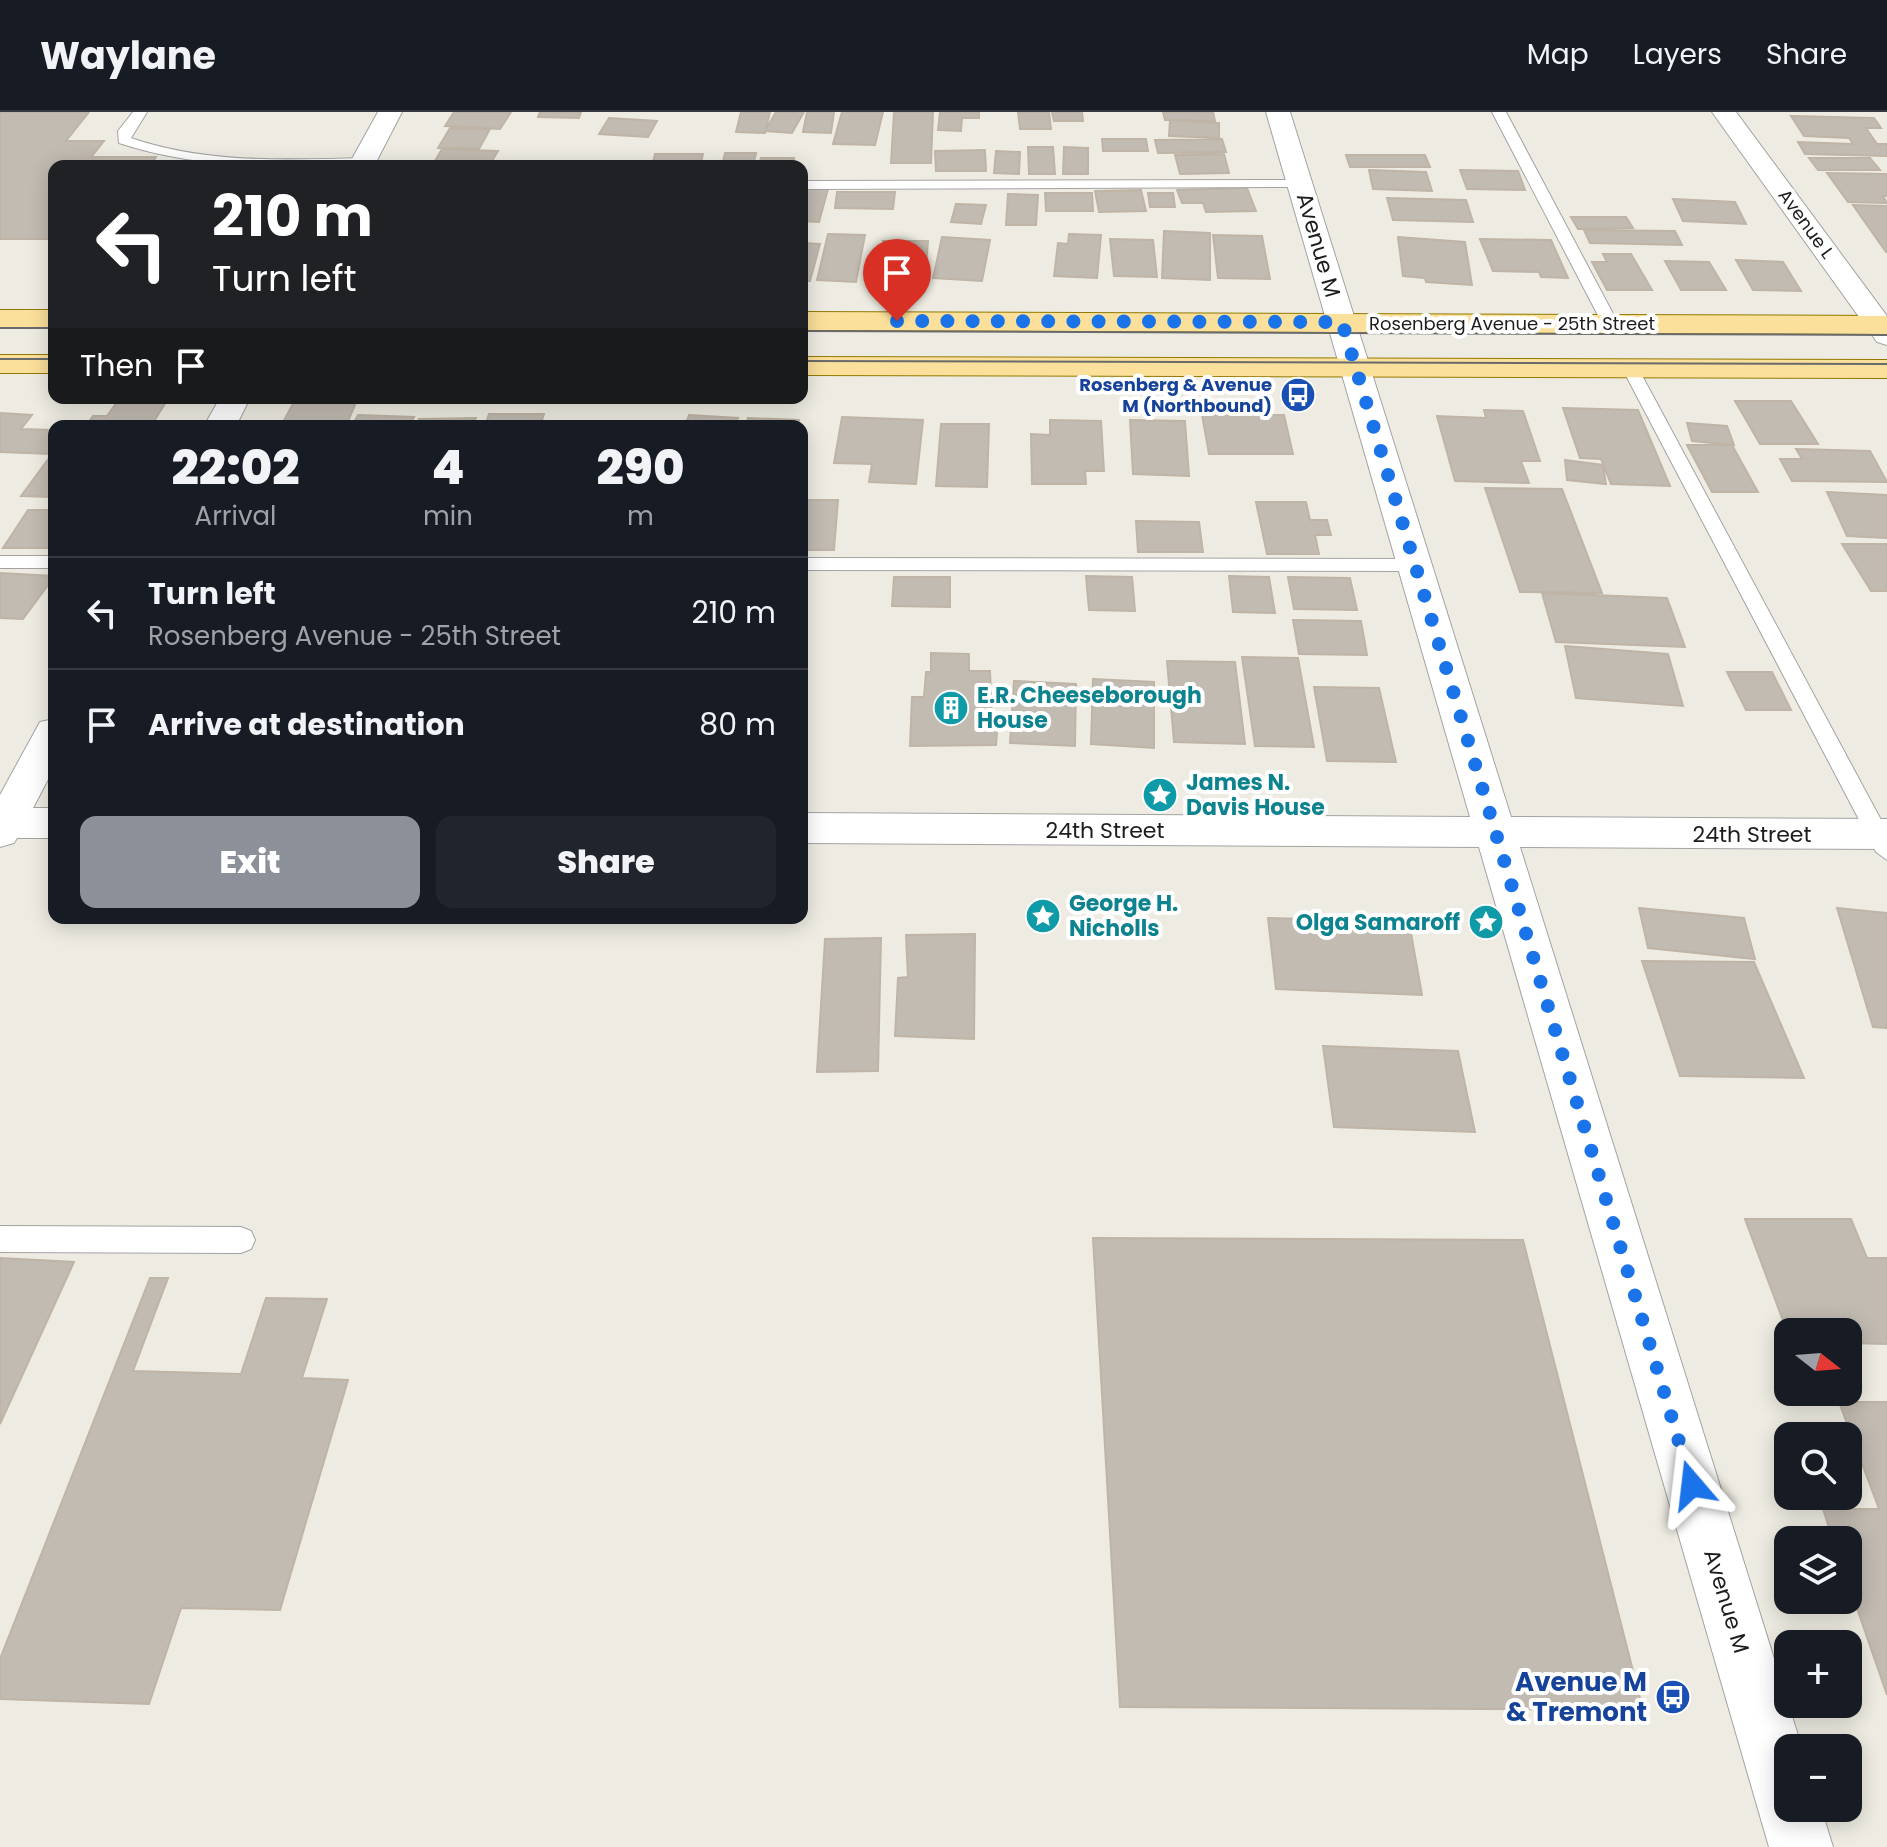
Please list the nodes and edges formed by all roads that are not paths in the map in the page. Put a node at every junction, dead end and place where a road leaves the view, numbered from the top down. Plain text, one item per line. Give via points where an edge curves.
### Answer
1 (140, 112) edge
2 (390, 112) edge
3 (1278, 112) edge
4 (1499, 112) edge
5 (1724, 112) edge
6 (193, 160) edge
7 (364, 160) edge
8 (1301, 183) junction
9 (808, 185) edge
10 (0, 319) edge
11 (48, 319) edge
12 (808, 321) edge
13 (1342, 322) junction
14 (1611, 325) junction
15 (1884, 329) edge
16 (0, 364) edge
17 (48, 364) edge
18 (808, 366) edge
19 (1354, 367) junction
20 (1630, 368) junction
21 (1887, 369) edge
22 (0, 562) edge
23 (48, 562) edge
24 (808, 564) edge
25 (1412, 565) junction
26 (48, 743) edge
27 (48, 823) edge
28 (2, 826) edge
29 (808, 828) edge
30 (1496, 832) junction
31 (1884, 840) edge
32 (0, 1239) edge
33 (241, 1240) dead end
34 (1774, 1756) edge
35 (1794, 1822) edge
36 (1801, 1847) edge

1 - 6 lane via 124,140
2 - 7 street
3 - 8 street, Avenue M
4 - 14 lane
5 - 15 street, Avenue L
8 - 9 lane
8 - 13 street, Avenue M
10 - 11 main road
12 - 13 main road, Rosenberg Avenue - 25th Street
13 - 14 main road, Rosenberg Avenue - 25th Street
13 - 19 street, Avenue M
14 - 15 main road, Rosenberg Avenue - 25th Street
16 - 17 main road
18 - 19 main road, Rosenberg Avenue - 25th Street
19 - 20 main road, Rosenberg Avenue - 25th Street
19 - 25 street, Avenue M
20 - 21 main road, Rosenberg Avenue - 25th Street
20 - 31 lane
22 - 23 lane
24 - 25 lane
25 - 30 street, Avenue M
26 - 28 street
27 - 28 street
29 - 30 street, 24th Street
30 - 31 street, 24th Street
30 - 34 street, Avenue M
32 - 33 lane
35 - 36 street, Avenue M

